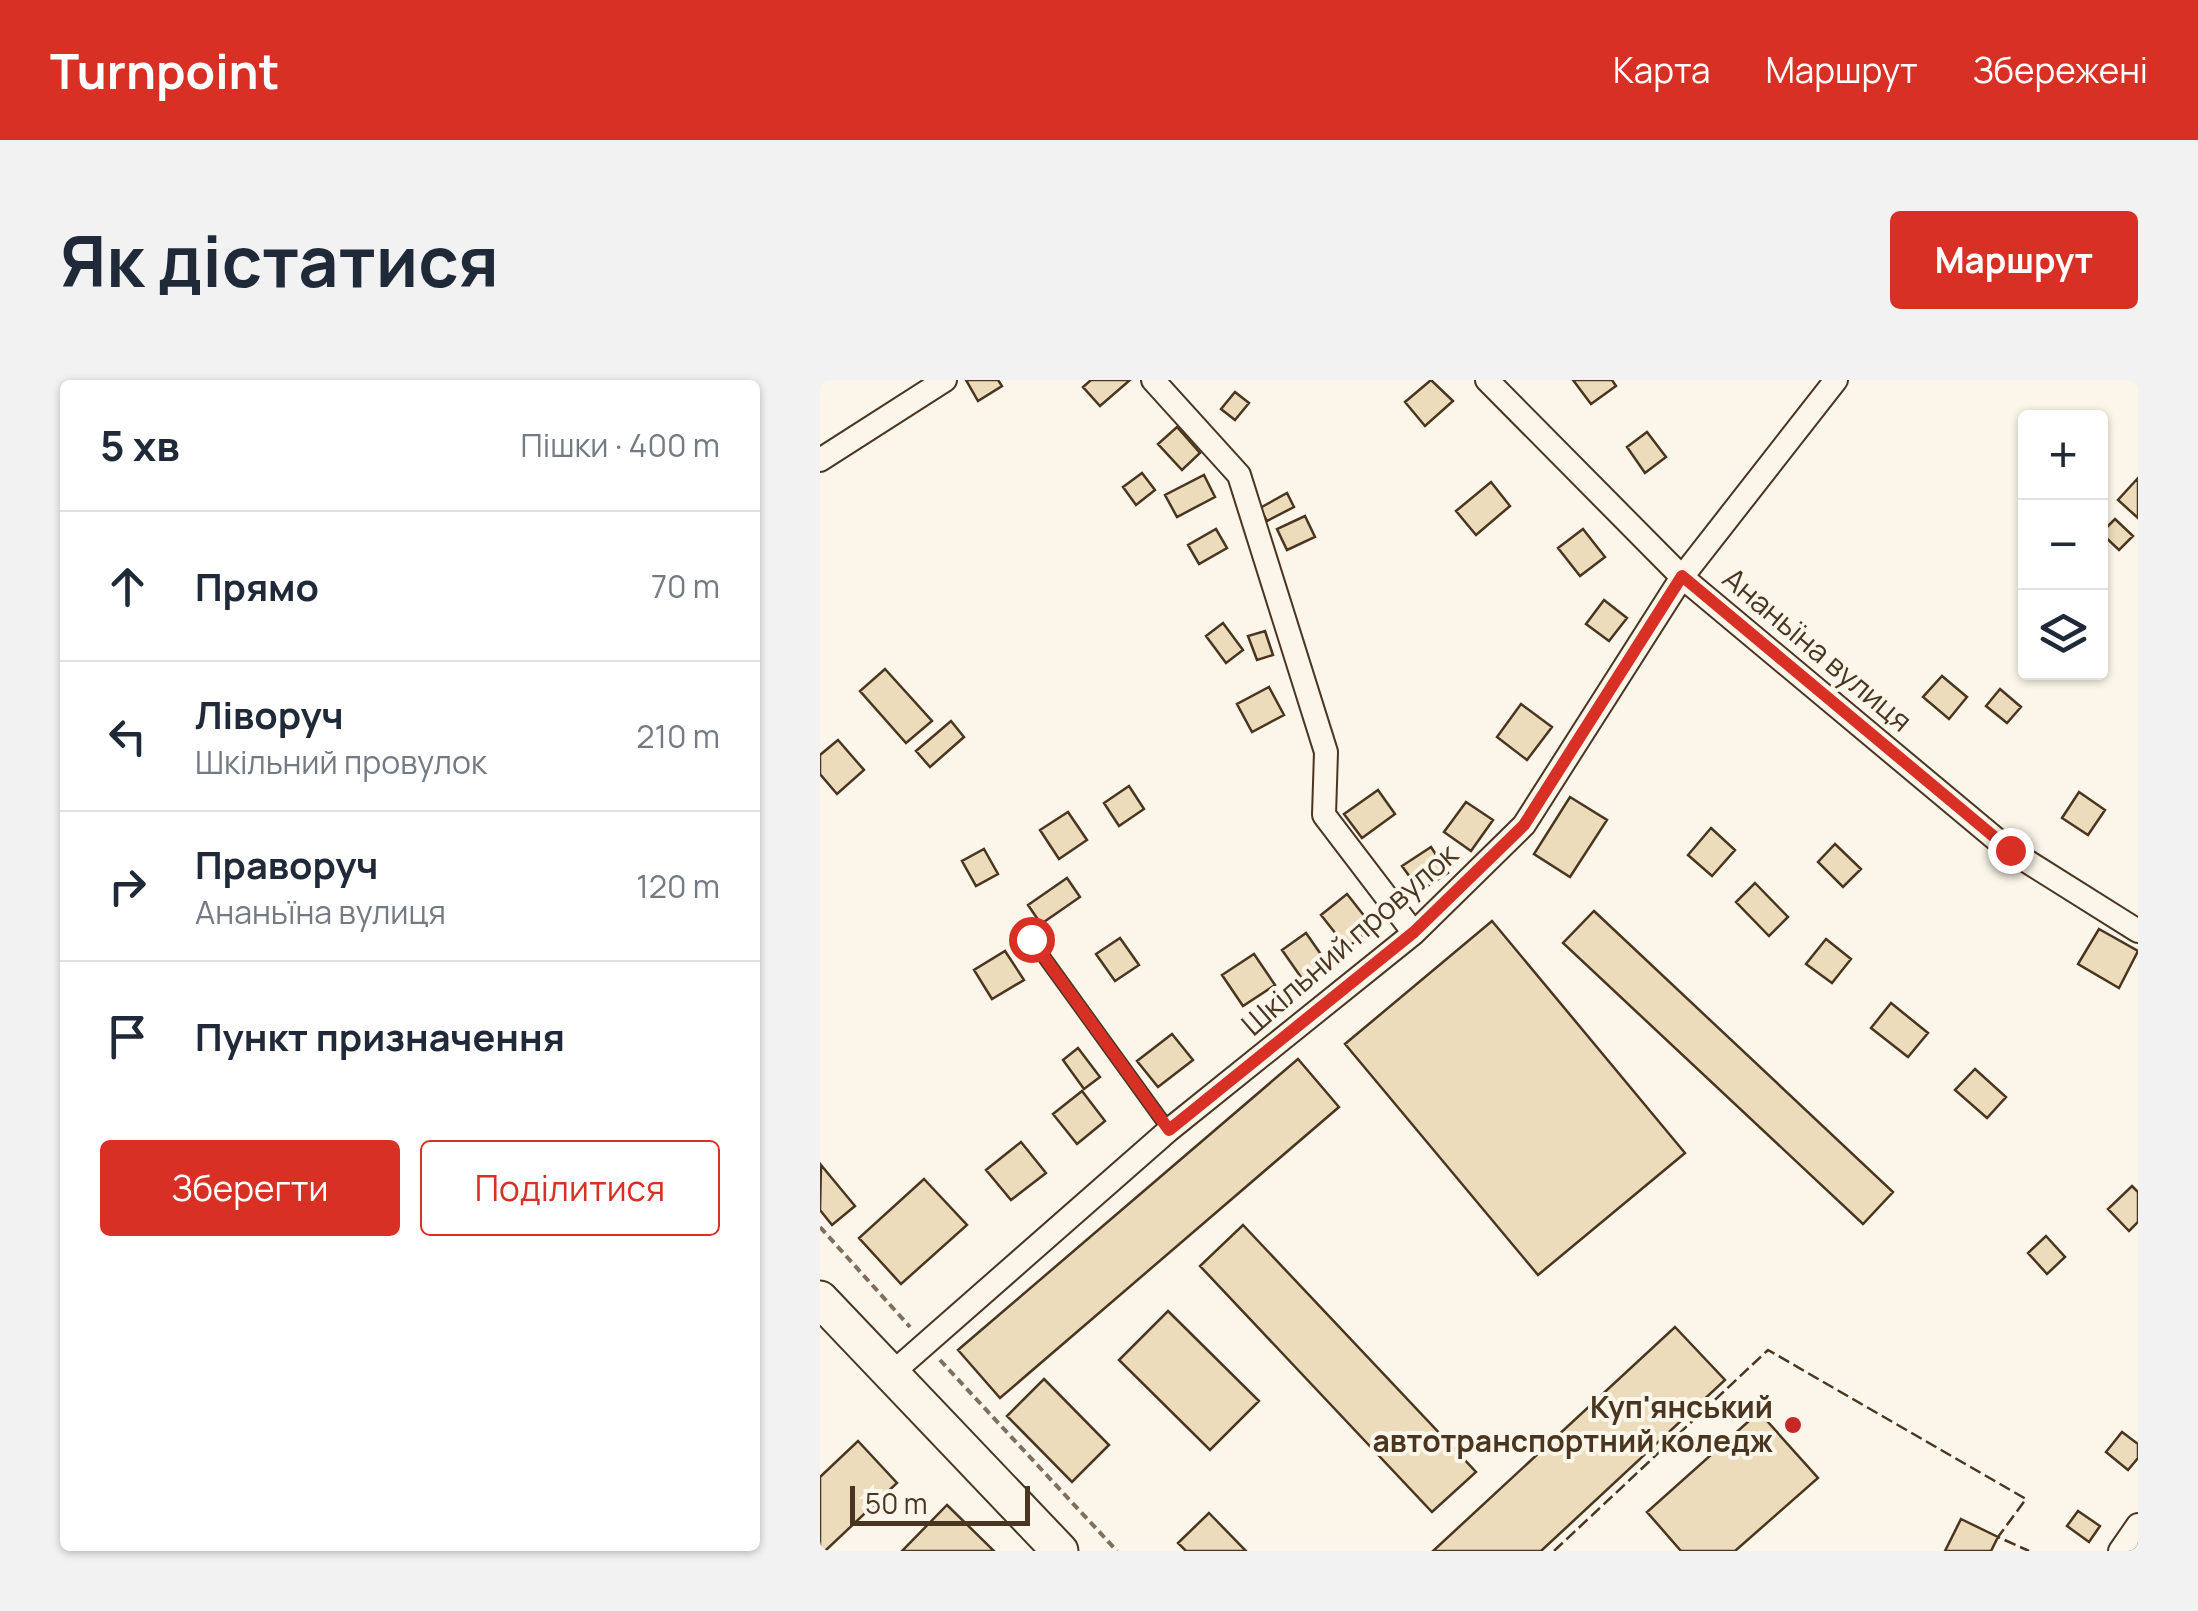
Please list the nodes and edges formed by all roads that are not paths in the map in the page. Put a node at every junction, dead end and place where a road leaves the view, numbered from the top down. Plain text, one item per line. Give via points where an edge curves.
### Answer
1 (946, 380) edge
2 (1152, 380) edge
3 (1487, 380) edge
4 (1836, 380) edge
5 (820, 460) edge
6 (1682, 576) junction
7 (2138, 930) edge
8 (1414, 932) junction
9 (1031, 939) dead end
10 (1169, 1130) junction
11 (820, 1299) edge
12 (890, 1375) junction
13 (2138, 1525) edge
14 (1060, 1551) edge
15 (2120, 1551) edge

1 - 5 street
2 - 8 street via 1239,475 1326,752 1324,815
3 - 6 street, Ананьїна вулиця
4 - 6 street, Шкільний провулок
6 - 7 street, Ананьїна вулиця via 2010,850
6 - 8 street, Шкільний провулок via 1524,825
8 - 10 street, Шкільний провулок
9 - 10 lane
10 - 12 street, Шкільний провулок
11 - 12 main road
12 - 14 main road
13 - 15 street

